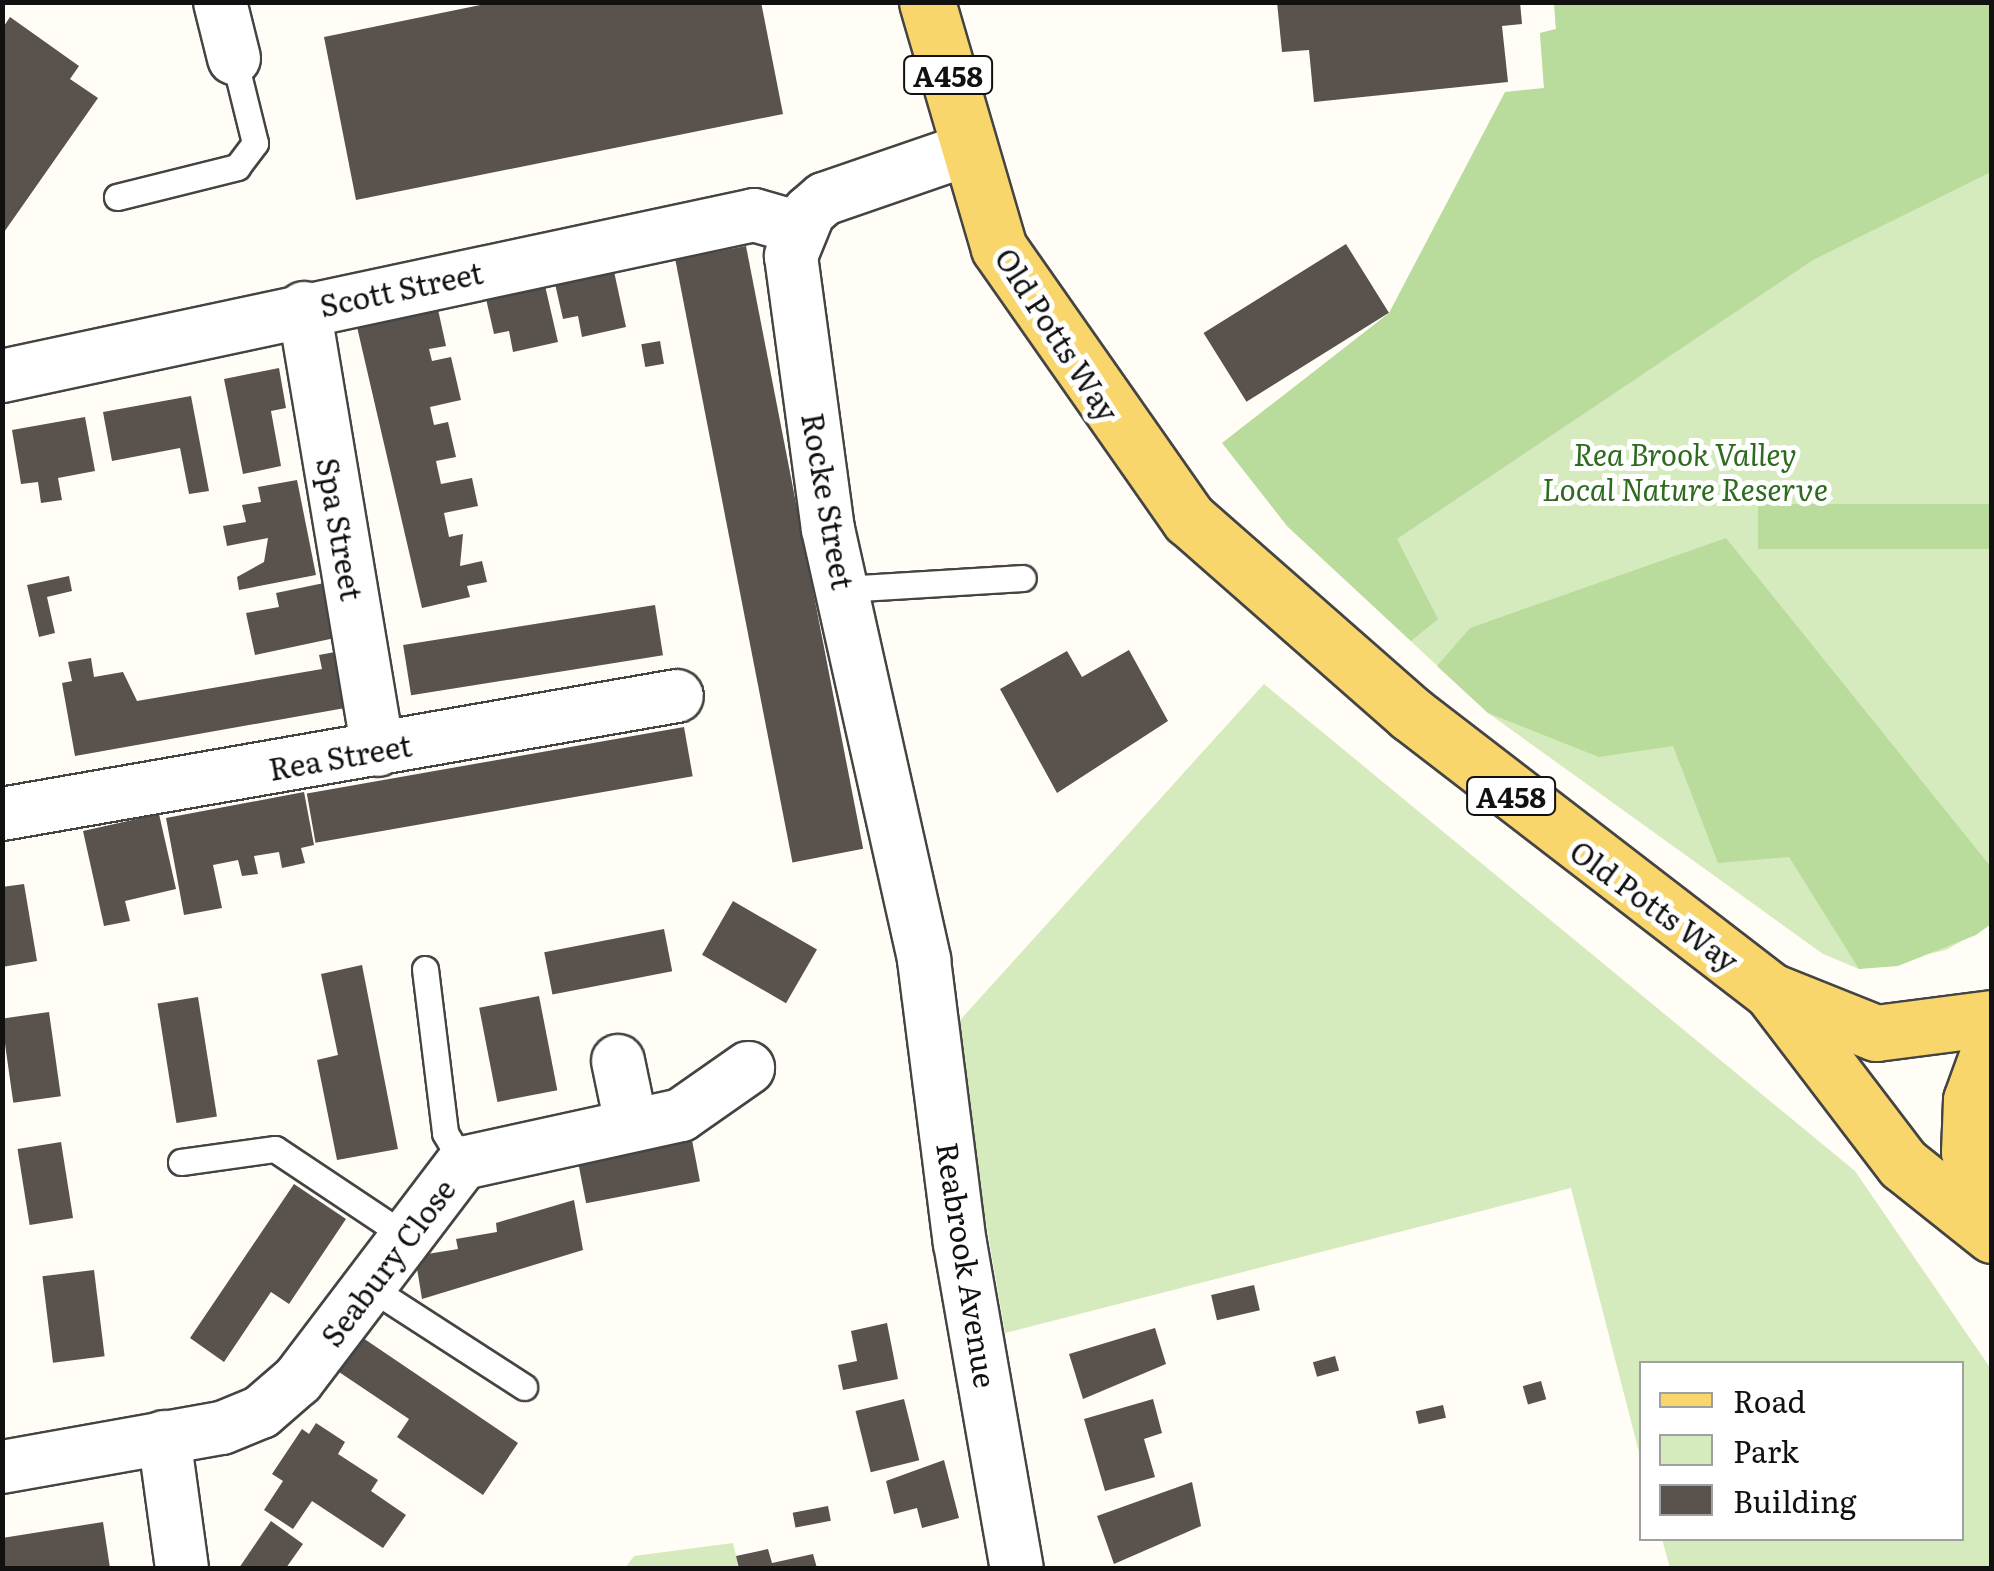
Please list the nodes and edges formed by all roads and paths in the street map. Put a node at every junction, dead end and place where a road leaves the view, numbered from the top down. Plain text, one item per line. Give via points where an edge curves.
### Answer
1 (220, 2) edge
2 (928, 2) edge
3 (234, 58) joint
4 (969, 148) junction
5 (118, 198) dead end
6 (800, 228) junction
7 (304, 308) junction
8 (2, 376) edge
9 (1023, 578) dead end
10 (844, 589) junction
11 (677, 696) dead end
12 (378, 750) junction
13 (2, 814) edge
14 (924, 960) joint
15 (425, 969) dead end
16 (1771, 991) junction
17 (1992, 1018) edge
18 (1992, 1042) edge
19 (618, 1060) dead end
20 (748, 1068) dead end
21 (630, 1123) junction
22 (181, 1162) dead end
23 (463, 1163) junction
24 (1992, 1226) edge
25 (404, 1235) junction
26 (1992, 1235) edge
27 (368, 1286) junction
28 (524, 1387) dead end
29 (164, 1437) junction
30 (2, 1467) edge
31 (182, 1568) edge
32 (1017, 1568) edge

1 - 3 street
2 - 4 main road, Old Potts Way / A458
3 - 5 lane via 255,143 237,167
4 - 6 street via 824,200
4 - 16 main road, Old Potts Way / A458 via 999,248 1100,403 1189,519 1552,830
6 - 7 street, Scott Street via 754,216
6 - 10 street, Rocke Street via 791,256
7 - 8 street, Scott Street
7 - 12 street, Spa Street
9 - 10 lane
10 - 14 street, Rocke Street
11 - 12 street, Rea Street
12 - 13 street, Rea Street
14 - 32 street, Reabrook Avenue via 960,1243
15 - 23 lane via 444,1132
16 - 17 main road, Old Potts Way / A458 via 1876,1033
16 - 26 main road, Old Potts Way / A458 via 1903,1164
18 - 24 main road via 1971,1100 1968,1152
19 - 21 street
20 - 21 street, Seabury Close via 681,1115
21 - 23 street, Seabury Close
22 - 25 lane via 276,1149
23 - 25 street, Seabury Close
25 - 27 street, Seabury Close
27 - 28 lane
27 - 29 street, Seabury Close via 298,1380 261,1412
29 - 30 street, Seabury Close
29 - 31 street

